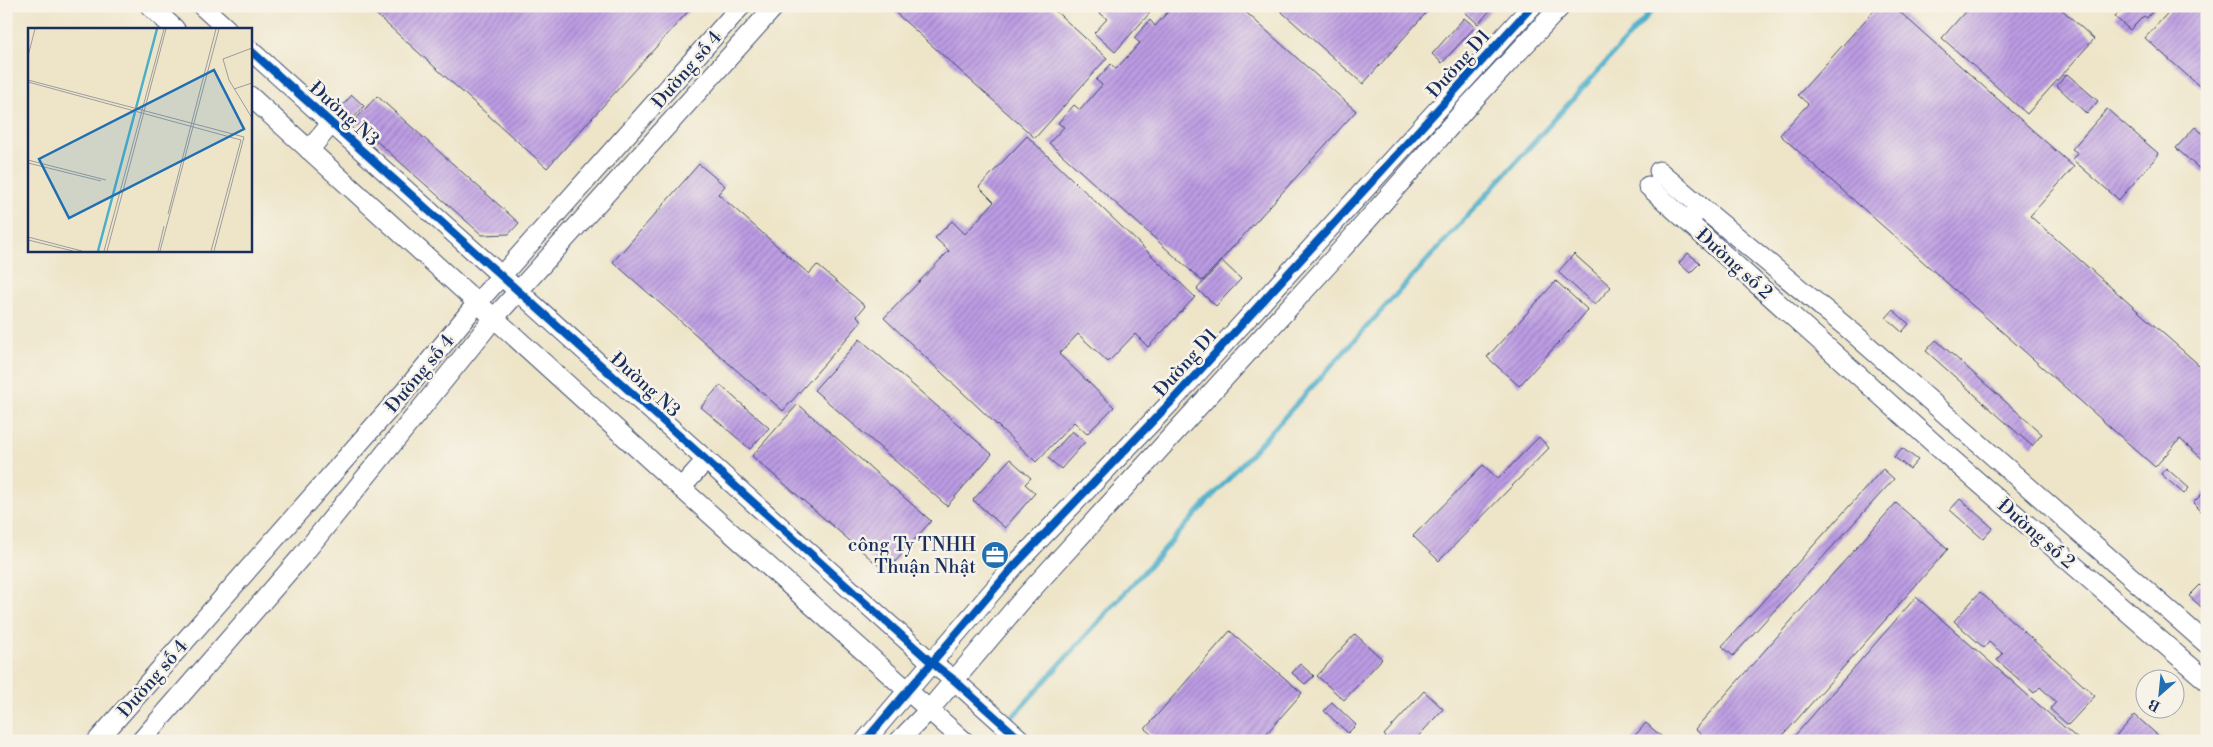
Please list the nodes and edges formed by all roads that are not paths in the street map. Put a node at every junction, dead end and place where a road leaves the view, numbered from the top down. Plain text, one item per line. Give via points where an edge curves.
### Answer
1 (150, 6) edge
2 (202, 6) edge
3 (741, 6) edge
4 (775, 6) edge
5 (1532, 6) edge
6 (1560, 6) edge
7 (222, 27) edge
8 (174, 28) edge
9 (251, 51) edge
10 (251, 97) edge
11 (332, 124) junction
12 (310, 150) junction
13 (1654, 179) dead end
14 (1694, 214) junction
15 (502, 276) junction
16 (520, 291) junction
17 (478, 302) junction
18 (495, 317) junction
19 (1170, 403) junction
20 (1188, 419) junction
21 (706, 460) junction
22 (681, 488) junction
23 (2207, 644) edge
24 (931, 662) junction
25 (954, 680) junction
26 (2207, 681) edge
27 (909, 691) junction
28 (930, 709) junction
29 (963, 740) edge
30 (97, 741) edge
31 (141, 741) edge
32 (865, 741) edge
33 (899, 741) edge
34 (1022, 741) edge

1 - 8 street
2 - 7 street
3 - 15 street, Đường số 4
4 - 16 street, Đường số 4
5 - 19 street, Đường D1
6 - 20 street, Đường D1
9 - 11 street, Đường N3
10 - 12 street
11 - 12 street
11 - 15 street, Đường N3
12 - 17 street
13 - 14 street
14 - 23 street, Đường số 2 via 1852,332
14 - 26 street, Đường số 2 via 1939,448
15 - 16 street, Đường N3
15 - 17 street, Đường số 4
16 - 18 street, Đường số 4
16 - 21 street, Đường N3
17 - 18 street
17 - 30 street, Đường số 4 via 406,391
18 - 22 street
18 - 31 street, Đường số 4 via 301,557
19 - 20 street
19 - 24 street, Đường D1 via 1014,566
20 - 25 street, Đường D1 via 1023,599
21 - 22 street
21 - 24 street, Đường N3
22 - 27 street
24 - 25 street, Đường N3
24 - 27 street, Đường D1
25 - 28 street, Đường D1
25 - 34 street, Đường N3
27 - 28 street
27 - 32 street, Đường D1
28 - 29 street
28 - 33 street, Đường D1

